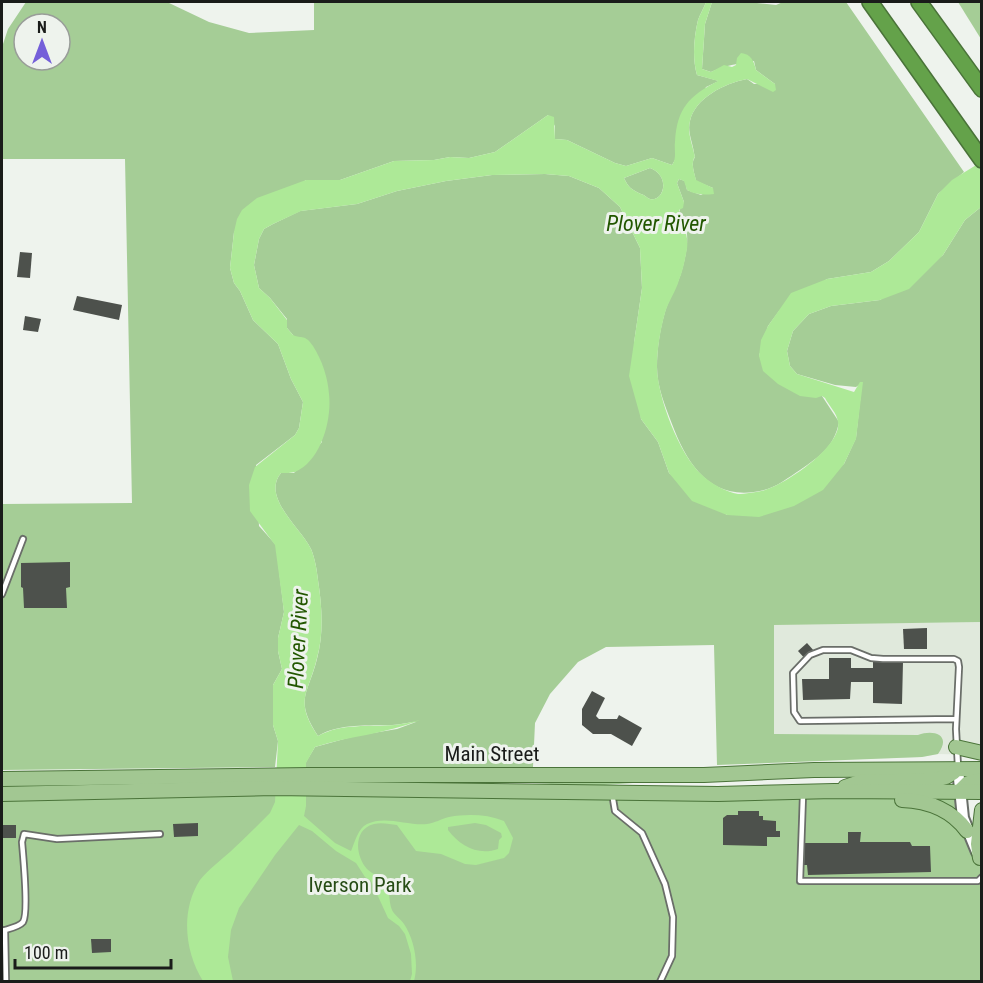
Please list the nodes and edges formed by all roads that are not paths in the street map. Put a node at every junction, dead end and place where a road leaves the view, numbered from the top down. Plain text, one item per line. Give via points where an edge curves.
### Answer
1 (870, 2) edge
2 (919, 2) edge
3 (981, 89) edge
4 (979, 156) edge
5 (23, 539) dead end
6 (2, 594) edge
7 (956, 718) junction
8 (956, 747) junction
9 (981, 753) edge
10 (958, 769) junction
11 (981, 769) edge
12 (698, 775) junction
13 (2, 779) edge
14 (981, 780) edge
15 (273, 782) junction
16 (308, 782) junction
17 (834, 791) junction
18 (960, 791) junction
19 (612, 792) junction
20 (803, 792) junction
21 (981, 792) edge
22 (2, 794) edge
23 (699, 794) junction
24 (981, 810) edge
25 (967, 831) junction
26 (160, 834) dead end
27 (981, 859) edge
28 (981, 877) edge
29 (3, 930) edge
30 (6, 981) edge
31 (660, 981) edge

1 - 4 highway
2 - 3 highway
5 - 6 lane
7 - 7 lane via 959,667 954,659 883,660 852,650 823,650 810,655 792,676 794,712 800,721
7 - 8 lane
8 - 9 main road
8 - 10 lane
10 - 11 main road, Main Street
10 - 12 main road, Main Street
10 - 17 main road via 935,780 860,782
10 - 18 street
12 - 16 main road, Main Street
12 - 23 lane
13 - 15 main road, Main Street
14 - 18 main road via 968,783
15 - 16 main road, Main Street
15 - 22 main road, Main Street
16 - 19 main road, Main Street
17 - 18 main road, Main Street
17 - 20 main road, Main Street
17 - 25 main road via 928,803 958,819
18 - 21 main road, Main Street
18 - 25 street
19 - 23 main road, Main Street
19 - 31 lane via 615,811 642,833 665,884 673,916 672,956
20 - 23 main road, Main Street
20 - 28 lane via 800,881 978,881
24 - 27 main road
25 - 27 street
26 - 29 lane via 57,839 24,834 24,920 21,925
29 - 30 lane

